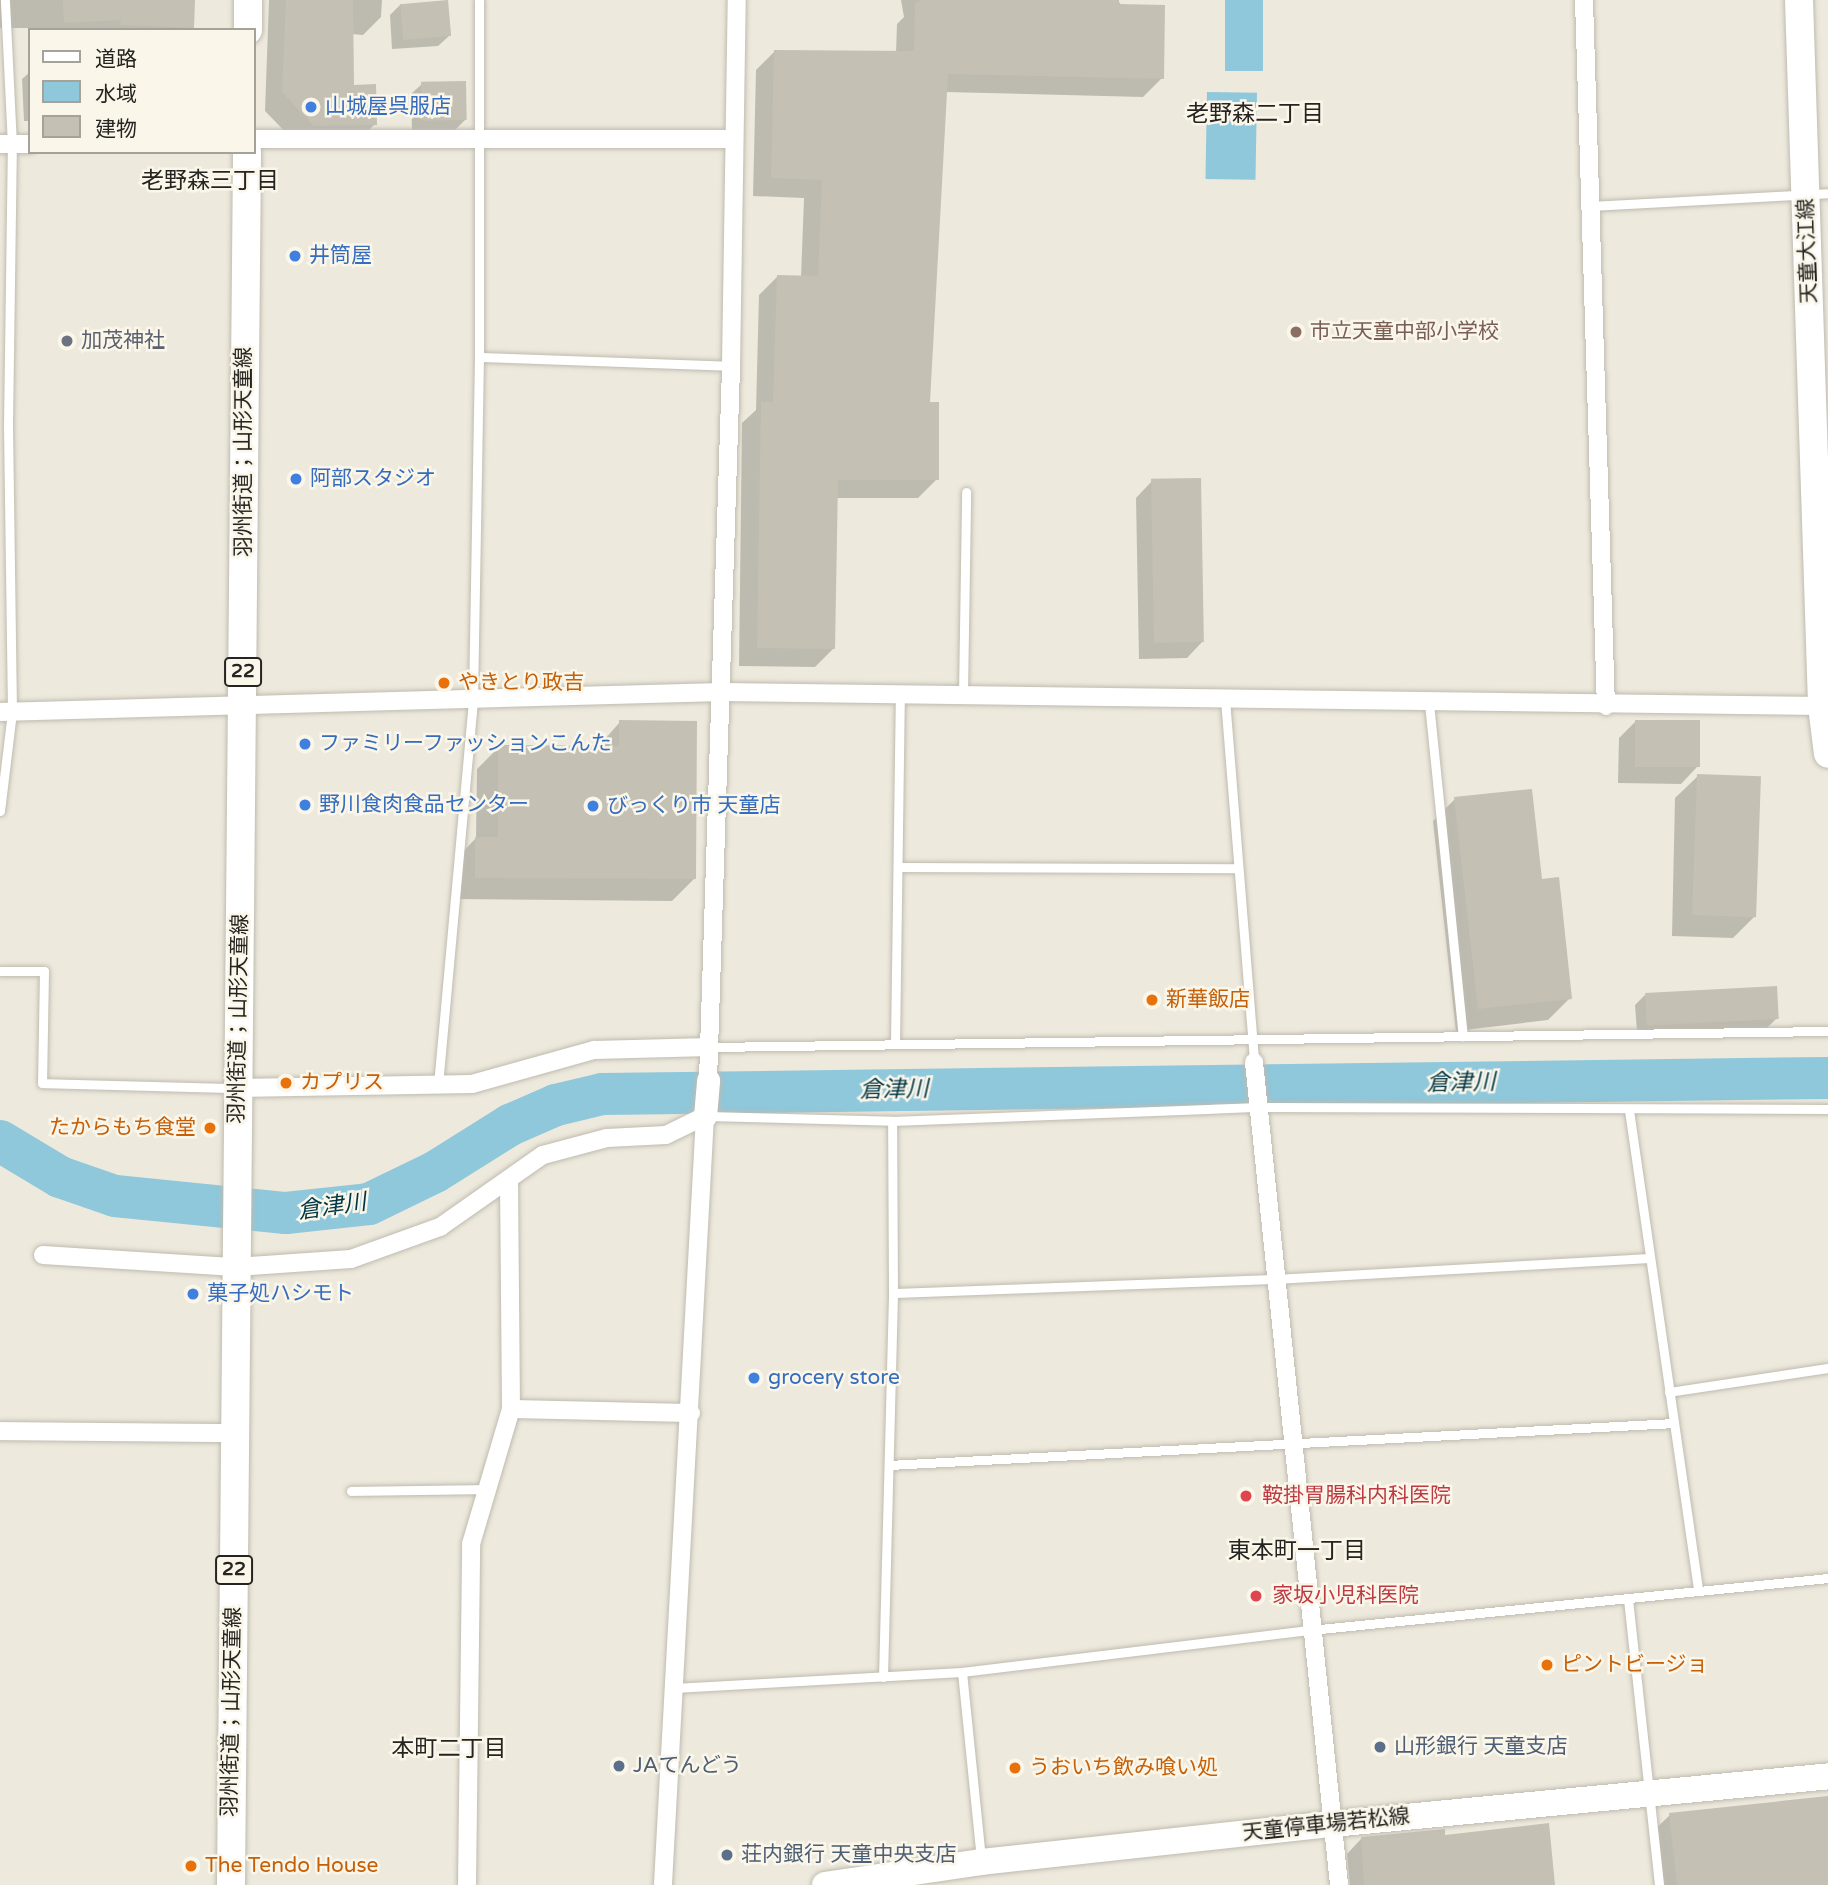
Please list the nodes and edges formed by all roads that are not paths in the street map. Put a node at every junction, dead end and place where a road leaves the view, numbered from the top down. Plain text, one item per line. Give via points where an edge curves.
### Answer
1 (5, 0) edge
2 (248, 0) edge
3 (479, 0) edge
4 (737, 0) edge
5 (1584, 0) edge
6 (1799, 0) edge
7 (248, 28) edge
8 (256, 139) edge
9 (733, 139) junction
10 (478, 141) junction
11 (14, 144) edge
12 (247, 154) edge
13 (1817, 193) edge
14 (1590, 206) junction
15 (479, 357) junction
16 (731, 366) junction
17 (4, 425) edge
18 (966, 492) dead end
19 (722, 692) junction
20 (900, 693) junction
21 (963, 694) junction
22 (1225, 699) junction
23 (473, 701) junction
24 (1429, 703) junction
25 (1606, 706) junction
26 (1825, 706) edge
27 (243, 707) junction
28 (6, 712) edge
29 (1828, 754) edge
30 (0, 811) edge
31 (899, 867) junction
32 (1238, 868) junction
33 (0, 971) edge
34 (1828, 1031) edge
35 (1463, 1036) junction
36 (1253, 1040) junction
37 (895, 1044) junction
38 (710, 1047) junction
39 (1254, 1062) joint
40 (708, 1080) joint
41 (438, 1085) junction
42 (237, 1088) junction
43 (1259, 1107) junction
44 (1828, 1109) edge
45 (1629, 1110) junction
46 (705, 1116) junction
47 (892, 1121) junction
48 (509, 1181) junction
49 (43, 1255) dead end
50 (1649, 1258) junction
51 (237, 1261) junction
52 (1275, 1279) junction
53 (893, 1293) junction
54 (1828, 1368) edge
55 (1669, 1392) junction
56 (511, 1409) junction
57 (691, 1413) junction
58 (1674, 1423) junction
59 (0, 1431) edge
60 (236, 1433) junction
61 (1293, 1444) junction
62 (889, 1465) junction
63 (487, 1489) junction
64 (351, 1491) dead end
65 (1828, 1578) edge
66 (1698, 1591) junction
67 (1628, 1599) junction
68 (1310, 1630) junction
69 (962, 1672) junction
70 (883, 1677) junction
71 (674, 1688) junction
72 (1828, 1776) edge
73 (1650, 1794) junction
74 (1333, 1824) junction
75 (981, 1862) junction
76 (231, 1885) edge
77 (467, 1885) edge
78 (663, 1885) edge
79 (825, 1885) edge
80 (1339, 1885) edge
81 (1659, 1885) edge

1 - 11 lane
2 - 7 main road
3 - 10 lane
4 - 9 street
5 - 14 street
6 - 13 main road, 天童大江線
8 - 10 street
9 - 10 street
9 - 16 street
10 - 15 lane
11 - 17 lane
12 - 27 main road, 羽州街道；山形天童線 / 22
13 - 14 lane
13 - 26 main road, 天童大江線
14 - 25 street
15 - 16 lane
15 - 23 lane
16 - 19 street
17 - 28 lane
18 - 21 lane
19 - 20 street
19 - 23 street
19 - 38 street
20 - 21 street
20 - 31 lane
21 - 22 street
22 - 24 street
22 - 32 lane
23 - 27 street
23 - 41 lane
24 - 25 street
24 - 35 lane
25 - 26 street
26 - 29 main road, 天童大江線
27 - 28 street
27 - 42 main road, 羽州街道；山形天童線 / 22
28 - 30 lane
31 - 32 lane
31 - 37 lane
32 - 36 lane
33 - 42 lane via 44,971 42,1083
34 - 35 lane
35 - 36 lane
36 - 37 lane
36 - 39 lane
37 - 38 lane
38 - 40 street
38 - 41 street via 594,1050 472,1084
39 - 43 street
40 - 46 street
41 - 42 street
42 - 51 main road, 羽州街道；山形天童線 / 22
43 - 45 lane
43 - 47 lane
43 - 52 street
44 - 45 lane
45 - 50 lane
46 - 47 lane
46 - 48 street via 666,1135 573,1144 543,1155
46 - 57 street
47 - 53 lane
48 - 51 street via 440,1227 384,1250 321,1263
48 - 56 street
49 - 51 street
50 - 52 lane
50 - 55 lane
51 - 60 main road, 羽州街道；山形天童線 / 22
52 - 53 lane
52 - 61 street
53 - 62 lane
54 - 55 lane
55 - 58 lane
56 - 57 street
56 - 63 street
57 - 71 street
58 - 61 lane
58 - 66 lane
59 - 60 street
60 - 76 main road, 羽州街道；山形天童線 / 22
61 - 62 lane
61 - 68 street
62 - 70 lane
63 - 64 lane
63 - 77 street via 471,1544
65 - 66 lane
66 - 67 lane
67 - 68 lane
67 - 73 lane
68 - 69 lane
68 - 74 street
69 - 70 lane
69 - 75 lane
70 - 71 lane
71 - 78 street
72 - 73 main road, 天童停車場若松線
73 - 74 main road, 天童停車場若松線
73 - 81 lane
74 - 75 main road, 天童停車場若松線
74 - 80 street
75 - 79 main road, 天童停車場若松線

